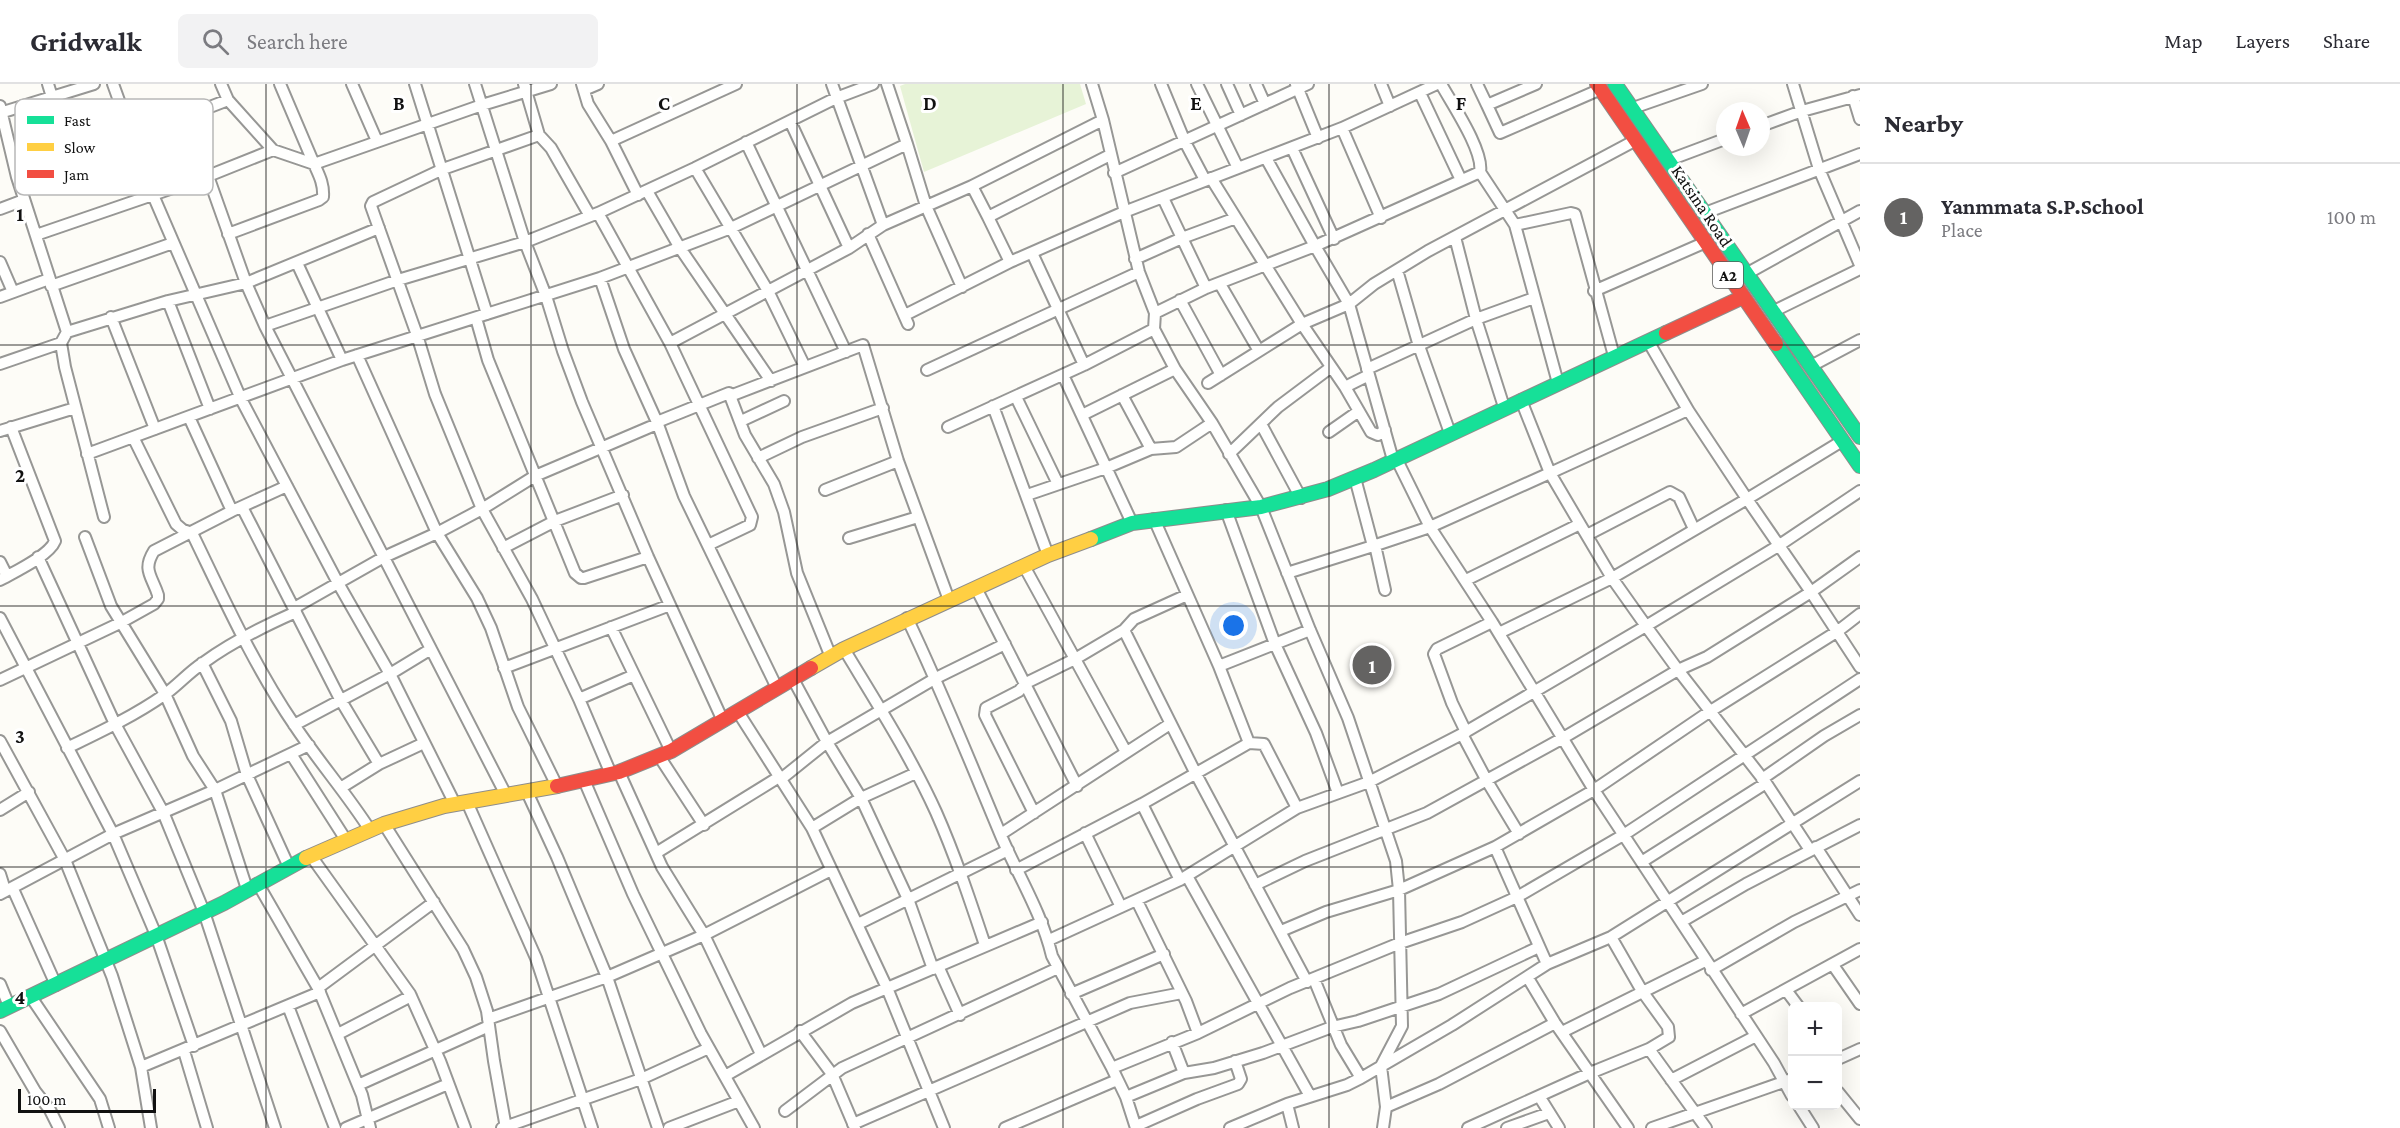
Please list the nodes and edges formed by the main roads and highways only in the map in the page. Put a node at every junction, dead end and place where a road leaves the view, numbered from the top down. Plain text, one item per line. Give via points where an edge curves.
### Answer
1 (1615, 84) edge
2 (1599, 87) edge
3 (1743, 297) junction
4 (1860, 437) edge
5 (1860, 466) edge
6 (5, 1009) edge

1 - 4 main road, Katsina Road / A2
2 - 3 main road, Katsina Road / A2
3 - 5 main road, Katsina Road / A2
3 - 6 main road via 1355,478 1301,498 1261,507 1132,523 1048,555 844,649 665,753 615,773 461,803 384,824 311,856

